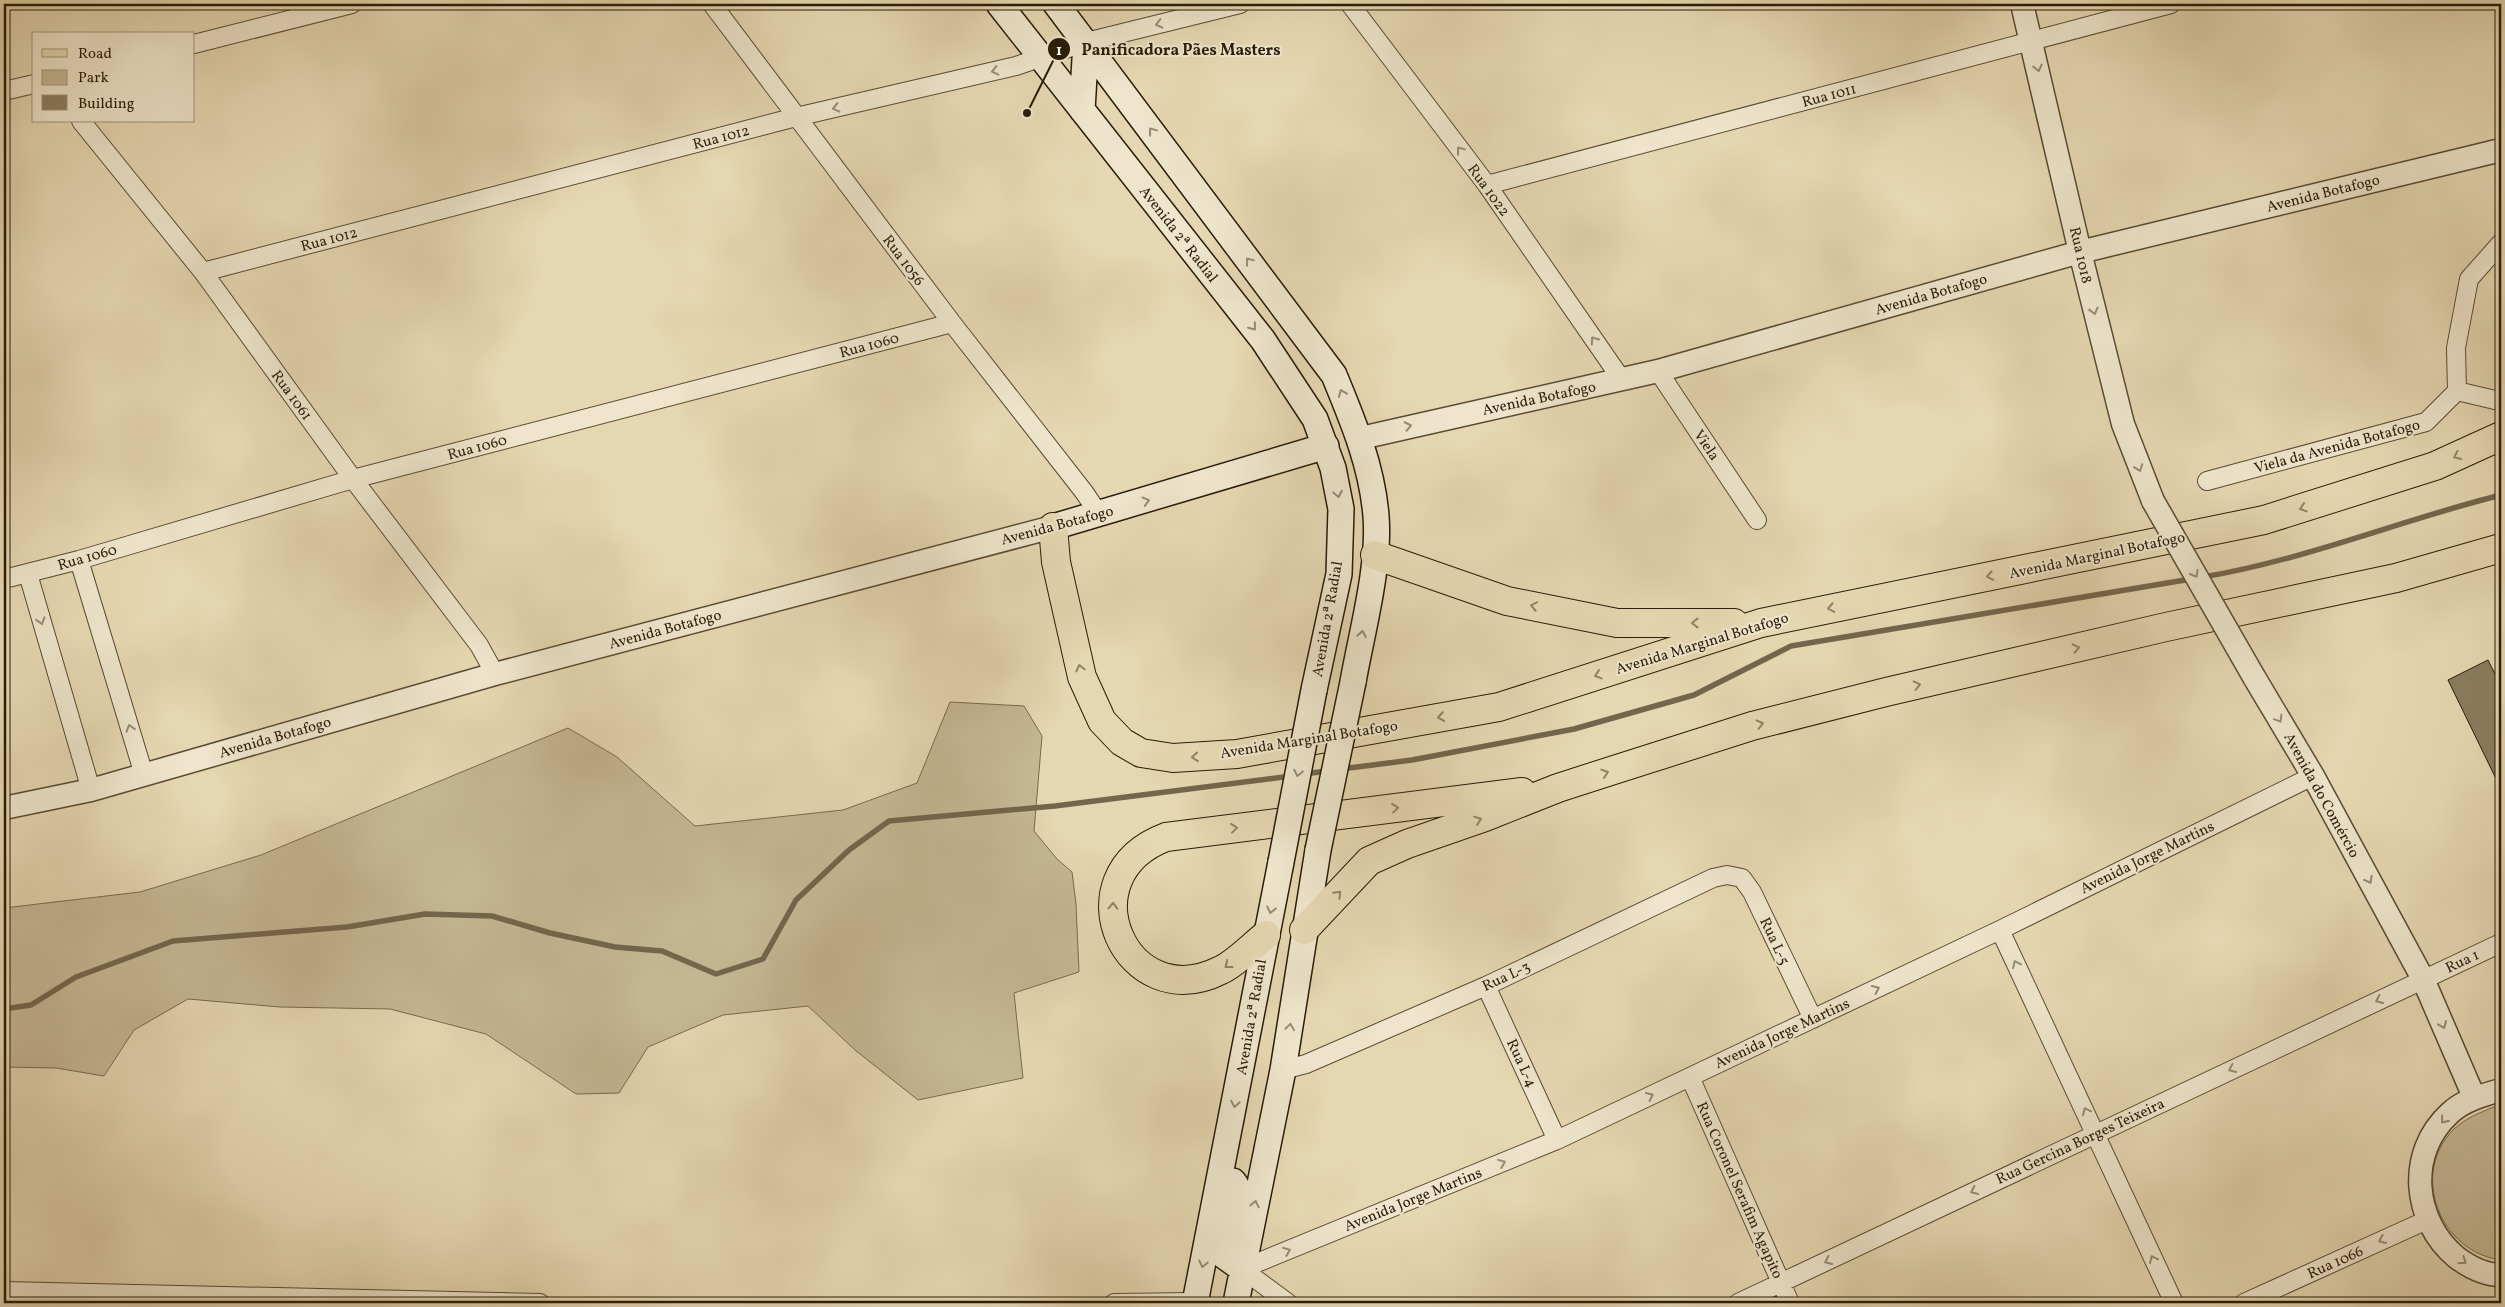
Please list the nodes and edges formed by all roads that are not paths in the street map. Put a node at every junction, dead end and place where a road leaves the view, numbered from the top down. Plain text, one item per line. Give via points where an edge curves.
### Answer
1 (352, 4) edge
2 (712, 4) edge
3 (999, 4) edge
4 (1056, 4) edge
5 (1240, 4) edge
6 (1350, 4) edge
7 (2022, 4) edge
8 (2171, 4) edge
9 (2032, 41) junction
10 (1086, 42) junction
11 (195, 44) edge
12 (1042, 58) junction
13 (32, 84) edge
14 (4, 91) edge
15 (1082, 110) junction
16 (796, 117) junction
17 (82, 122) edge
18 (2501, 150) edge
19 (1486, 185) junction
20 (2501, 243) edge
21 (2080, 252) junction
22 (203, 272) junction
23 (952, 323) junction
24 (1658, 371) junction
25 (1622, 380) junction
26 (2457, 391) junction
27 (2501, 399) edge
28 (2501, 436) edge
29 (1360, 438) junction
30 (1326, 446) junction
31 (353, 479) junction
32 (2206, 481) dead end
33 (2153, 501) joint
34 (1099, 514) junction
35 (1757, 520) dead end
36 (1053, 527) junction
37 (2501, 548) edge
38 (1375, 555) junction
39 (79, 560) junction
40 (28, 574) junction
41 (4, 579) edge
42 (1761, 622) junction
43 (495, 674) junction
44 (144, 775) junction
45 (2313, 776) junction
46 (1558, 788) junction
47 (91, 790) junction
48 (4, 808) edge
49 (1726, 875) joint
50 (1304, 930) junction
51 (2000, 930) junction
52 (1266, 935) junction
53 (2501, 942) edge
54 (2423, 979) junction
55 (1486, 986) junction
56 (1813, 1019) junction
57 (1283, 1070) junction
58 (1690, 1077) junction
59 (2501, 1090) edge
60 (2474, 1098) junction
61 (2096, 1134) junction
62 (1557, 1140) junction
63 (1224, 1166) junction
64 (2427, 1220) junction
65 (1242, 1269) junction
66 (2501, 1275) edge
67 (1781, 1283) junction
68 (4, 1291) edge
69 (373, 1302) edge
70 (1195, 1302) edge
71 (540, 1303) edge
72 (1114, 1303) edge
73 (1236, 1303) edge
74 (1288, 1303) edge
75 (1738, 1303) edge
76 (1790, 1303) edge
77 (2174, 1303) edge
78 (2244, 1303) edge

1 - 11 street
2 - 16 street, Rua 1056
3 - 12 main road, Avenida 2ª Radial
4 - 10 main road
5 -> 10 street, Rua 1012
19 -> 6 street, Rua 1022
7 - 9 street, Rua 1018
8 - 9 street, Rua 1011
9 - 19 street, Rua 1011
9 -> 21 street, Rua 1018
10 - 12 street, Rua 1012
10 - 15 main road
29 -> 10 main road via 1334,375
12 - 15 main road, Avenida 2ª Radial
12 -> 16 street, Rua 1012
13 - 14 street
15 -> 30 main road, Avenida 2ª Radial via 1263,340 1315,420
16 - 22 street, Rua 1012
16 - 23 street, Rua 1056
17 - 22 street, Rua 1061
18 - 21 street, Avenida Botafogo
25 -> 19 street, Rua 1022
20 - 26 street via 2469,278 2456,348
21 - 24 street, Avenida Botafogo
21 -> 33 street, Rua 1018 via 2123,424
22 - 31 street, Rua 1061
23 - 31 street, Rua 1060
23 - 34 street, Rua 1056
24 - 25 street, Avenida Botafogo
24 - 35 street, Viela
29 -> 25 street, Avenida Botafogo
26 - 27 street
26 - 32 street, Viela da Avenida Botafogo via 2426,422
28 -> 42 main road, Avenida Marginal Botafogo via 2436,466 2264,520
29 - 38 main road via 1376,516
34 -> 30 main road, Avenida Botafogo
30 -> 52 main road, Avenida 2ª Radial, bridge via 1341,510 1339,574
31 - 39 street, Rua 1060
31 - 43 street, Rua 1061 via 479,645
33 -> 45 street, Avenida do Comércio, bridge
34 - 36 main road, Avenida Botafogo
42 -> 36 main road, Avenida Marginal Botafogo via 1498,707 1237,754 1173,758 1141,753 1122,742 1102,721 1082,677 1056,562
36 - 43 street, Avenida Botafogo
46 -> 37 main road via 1781,719 2166,627 2396,578
42 -> 38 main road via 1617,623 1507,601
50 -> 38 main road, bridge via 1354,682
39 - 40 street, Rua 1060
44 -> 39 street
40 - 41 street, Rua 1060
40 -> 47 street
43 - 44 street, Avenida Botafogo
44 - 47 street, Avenida Botafogo
45 - 51 street, Avenida Jorge Martins
45 -> 54 street, Avenida do Comércio
50 -> 46 main road via 1369,862 1407,844 1485,818
52 -> 46 main road via 1222,970 1186,981 1152,973 1128,953 1114,926 1112,911 1117,882 1136,854 1166,836
47 - 48 street, Avenida Botafogo
49 - 55 street, Rua L-3 via 1713,878
49 - 56 street, Rua L-5 via 1742,878 1752,892
57 -> 50 main road
56 -> 51 street, Avenida Jorge Martins
61 -> 51 street
52 -> 63 main road, Avenida 2ª Radial
53 - 54 street, Rua 1
54 -> 60 street, Avenida do Comércio
54 -> 61 street, Rua Gercina Borges Teixeira
55 - 57 street, Rua L-3 via 1306,1064
55 - 62 street, Rua L-4
56 - 58 street, Avenida Jorge Martins
65 -> 57 main road
62 -> 58 street, Avenida Jorge Martins
58 - 67 street, Rua Coronel Serafim Agapito
59 - 60 street
60 -> 64 street via 2450,1113 2431,1136 2421,1163 2419,1192
61 -> 67 street, Rua Gercina Borges Teixeira
77 -> 61 street
65 -> 62 street, Avenida Jorge Martins
63 - 65 main road via 1236,1185 1224,1256
63 -> 70 main road, Avenida 2ª Radial
64 -> 66 street via 2443,1246 2466,1264
64 -> 78 street, Rua 1066
65 - 73 main road
65 - 74 street
67 - 75 street, Rua Gercina Borges Teixeira
67 - 76 street, Rua Coronel Serafim Agapito
68 - 69 street
69 - 71 street
70 - 72 street

